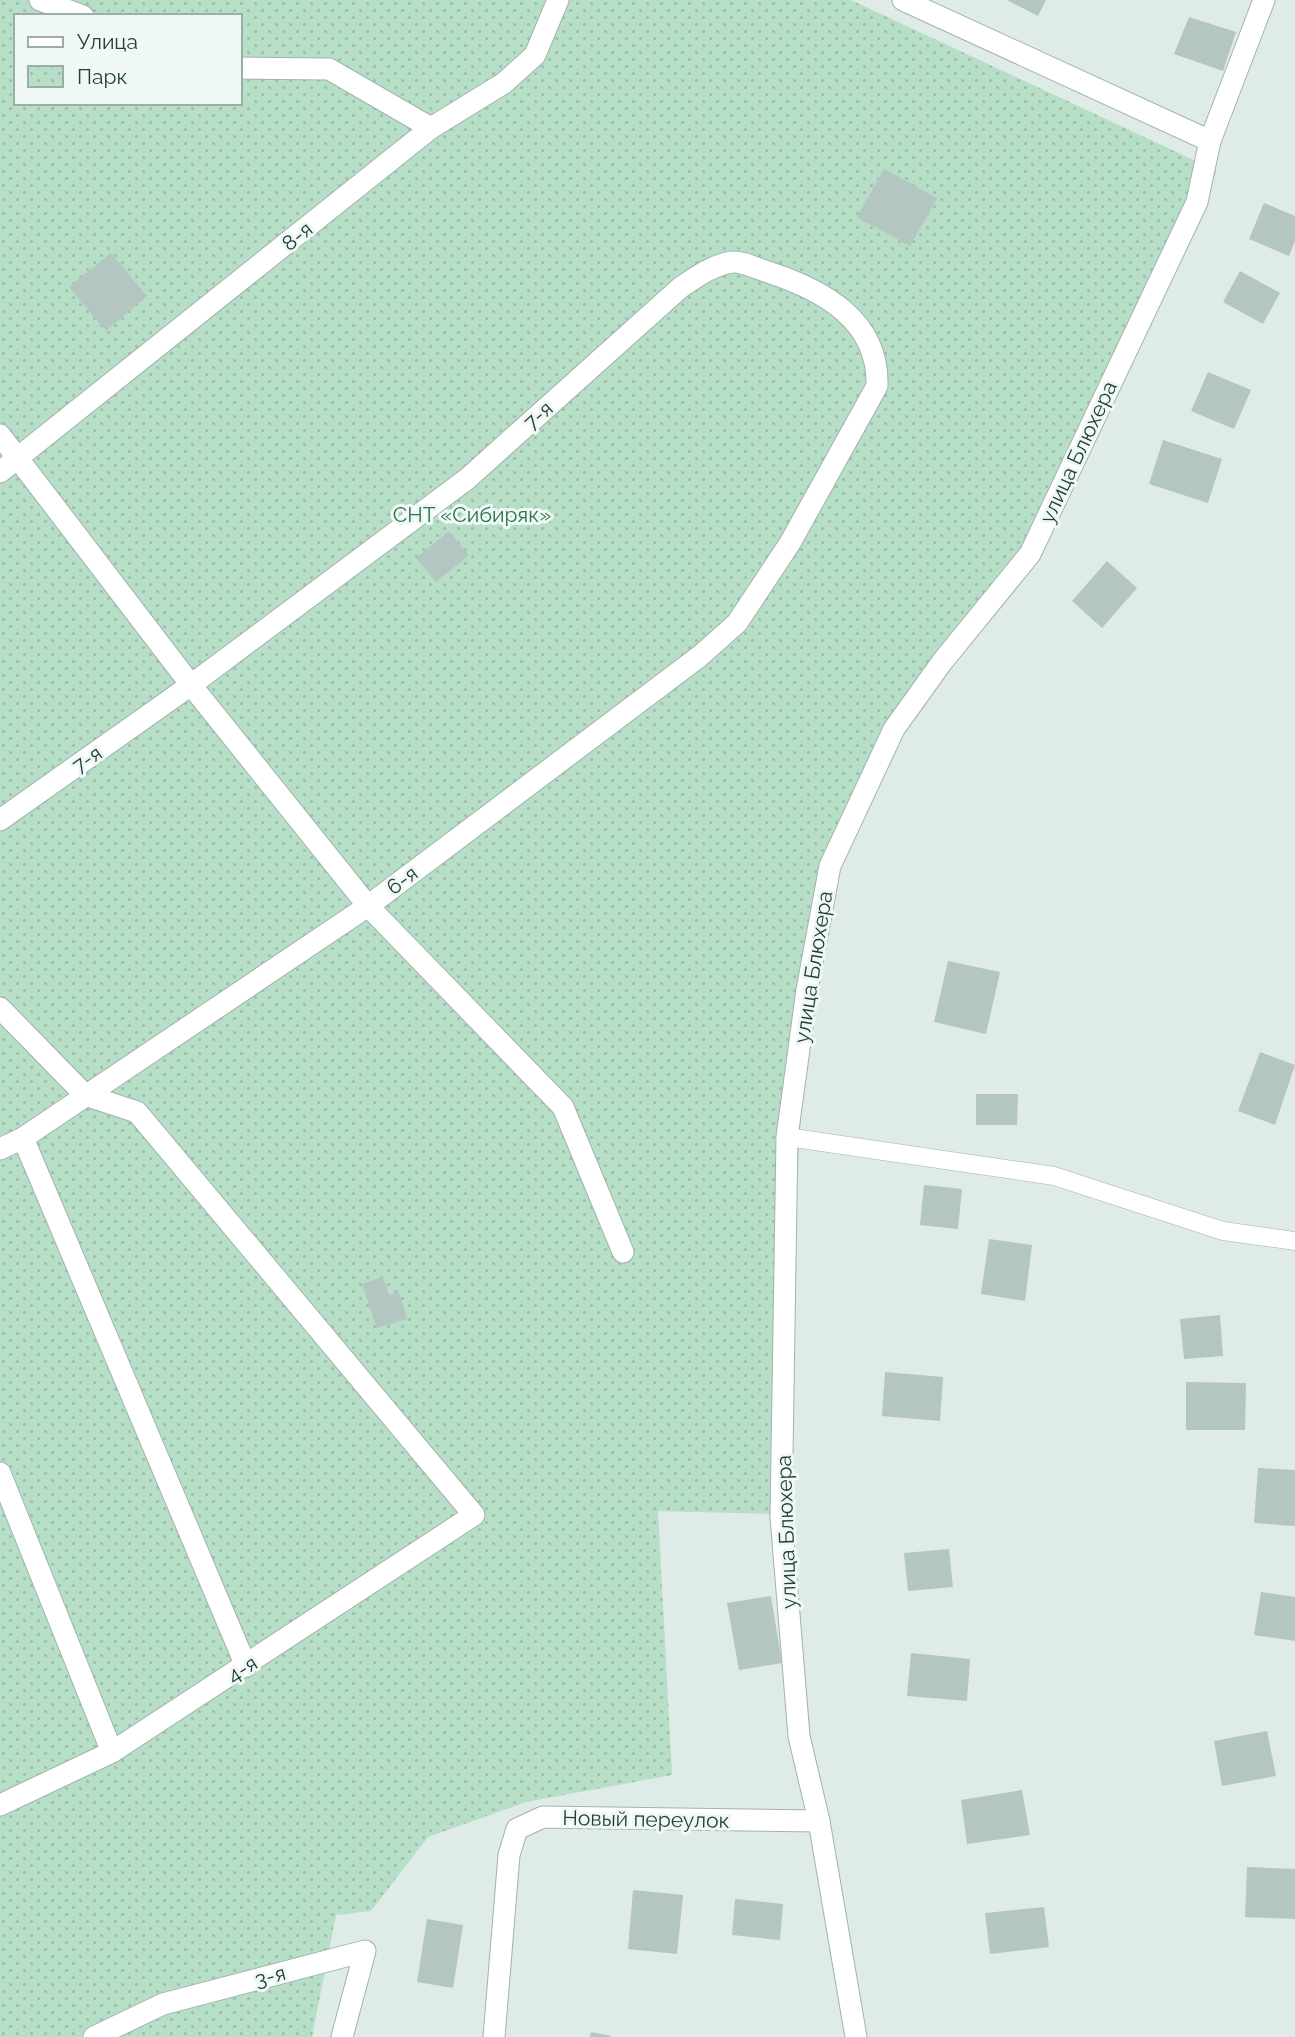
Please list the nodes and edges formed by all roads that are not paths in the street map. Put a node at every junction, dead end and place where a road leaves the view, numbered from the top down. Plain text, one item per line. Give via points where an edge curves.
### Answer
1 (40, 0) edge
2 (558, 0) edge
3 (903, 0) edge
4 (1264, 0) edge
5 (78, 14) edge
6 (242, 68) edge
7 (431, 128) junction
8 (1210, 141) junction
9 (0, 435) edge
10 (9, 466) edge
11 (770, 572) joint
12 (191, 685) junction
13 (0, 820) edge
14 (368, 906) junction
15 (0, 1008) edge
16 (85, 1095) junction
17 (787, 1137) junction
18 (23, 1138) junction
19 (0, 1149) edge
20 (1295, 1241) edge
21 (623, 1252) dead end
22 (0, 1473) edge
23 (246, 1666) junction
24 (112, 1752) junction
25 (0, 1805) edge
26 (819, 1821) junction
27 (94, 2037) edge
28 (342, 2037) edge
29 (494, 2037) edge
30 (856, 2037) edge

1 - 5 street
2 - 7 street, 8-я via 535,55 504,83
3 - 8 street
4 - 8 street, улица Блюхера
6 - 7 street via 329,69
7 - 10 street, 8-я
8 - 17 street, улица Блюхера via 1197,202 1030,554 894,729 830,866
9 - 10 street
10 - 12 street
11 - 12 street, 7-я via 877,386 877,365 845,309 792,280 734,262 705,271 680,288 467,479
11 - 14 street, 6-я via 737,623 700,656
12 - 13 street, 7-я
12 - 14 street
14 - 16 street, 6-я
14 - 21 street via 563,1107
15 - 16 street
16 - 18 street, 6-я
16 - 23 street, 4-я via 137,1111 474,1515
17 - 20 lane via 1054,1176 1223,1231
17 - 26 street, улица Блюхера via 781,1517 799,1736
18 - 19 street, 6-я
18 - 23 street
22 - 24 street
23 - 24 street, 4-я
24 - 25 street, 4-я
26 - 29 street, Новый переулок via 543,1817 517,1829 509,1855
26 - 30 street, улица Блюхера
27 - 28 street, 3-я via 163,2004 365,1951

